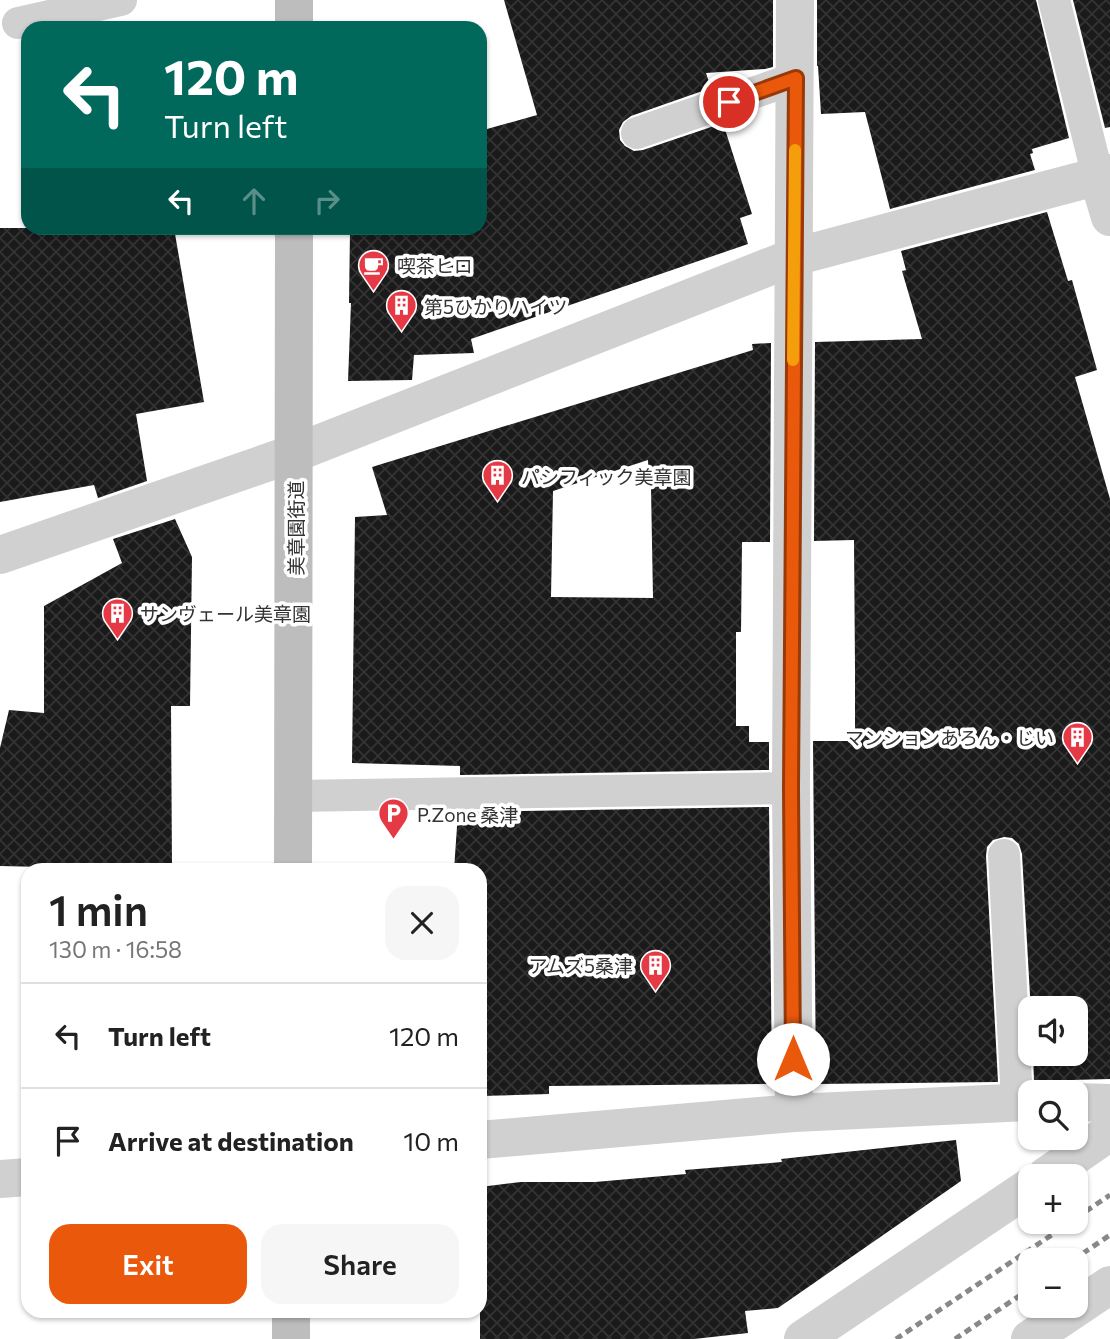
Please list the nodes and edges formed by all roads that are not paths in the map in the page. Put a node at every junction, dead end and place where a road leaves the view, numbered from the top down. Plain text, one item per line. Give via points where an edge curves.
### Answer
1 (121, 0) edge
2 (294, 0) edge
3 (795, 0) edge
4 (1054, 0) edge
5 (27, 21) edge
6 (294, 21) edge
7 (21, 22) edge
8 (18, 23) dead end
9 (796, 78) junction
10 (637, 133) dead end
11 (1104, 175) edge
12 (1110, 217) edge
13 (294, 235) edge
14 (794, 257) junction
15 (295, 453) junction
16 (0, 555) edge
17 (791, 788) junction
18 (294, 796) junction
19 (1004, 855) dead end
20 (293, 863) edge
21 (1022, 1080) edge
22 (1018, 1101) edge
23 (1088, 1102) edge
24 (1110, 1103) edge
25 (793, 1113) junction
26 (1110, 1132) edge
27 (487, 1139) edge
28 (1063, 1164) edge
29 (21, 1178) edge
30 (0, 1179) edge
31 (1018, 1195) edge
32 (1110, 1284) edge
33 (291, 1318) edge
34 (1075, 1325) edge
35 (291, 1339) edge
36 (803, 1339) edge
37 (1030, 1339) edge

1 - 5 lane
2 - 6 street
3 - 9 street
4 - 11 lane
7 - 8 lane
9 - 10 lane
9 - 14 street
11 - 12 street
11 - 14 street
13 - 15 street, 美章園街道
14 - 15 street
14 - 17 street
15 - 16 street
15 - 18 street, 美章園街道
17 - 18 lane
17 - 25 street
18 - 20 street, 美章園街道
19 - 21 lane
22 - 25 street
23 - 24 street
25 - 27 street
26 - 28 street
29 - 30 street
31 - 36 street
32 - 34 street
33 - 35 street
34 - 37 street

